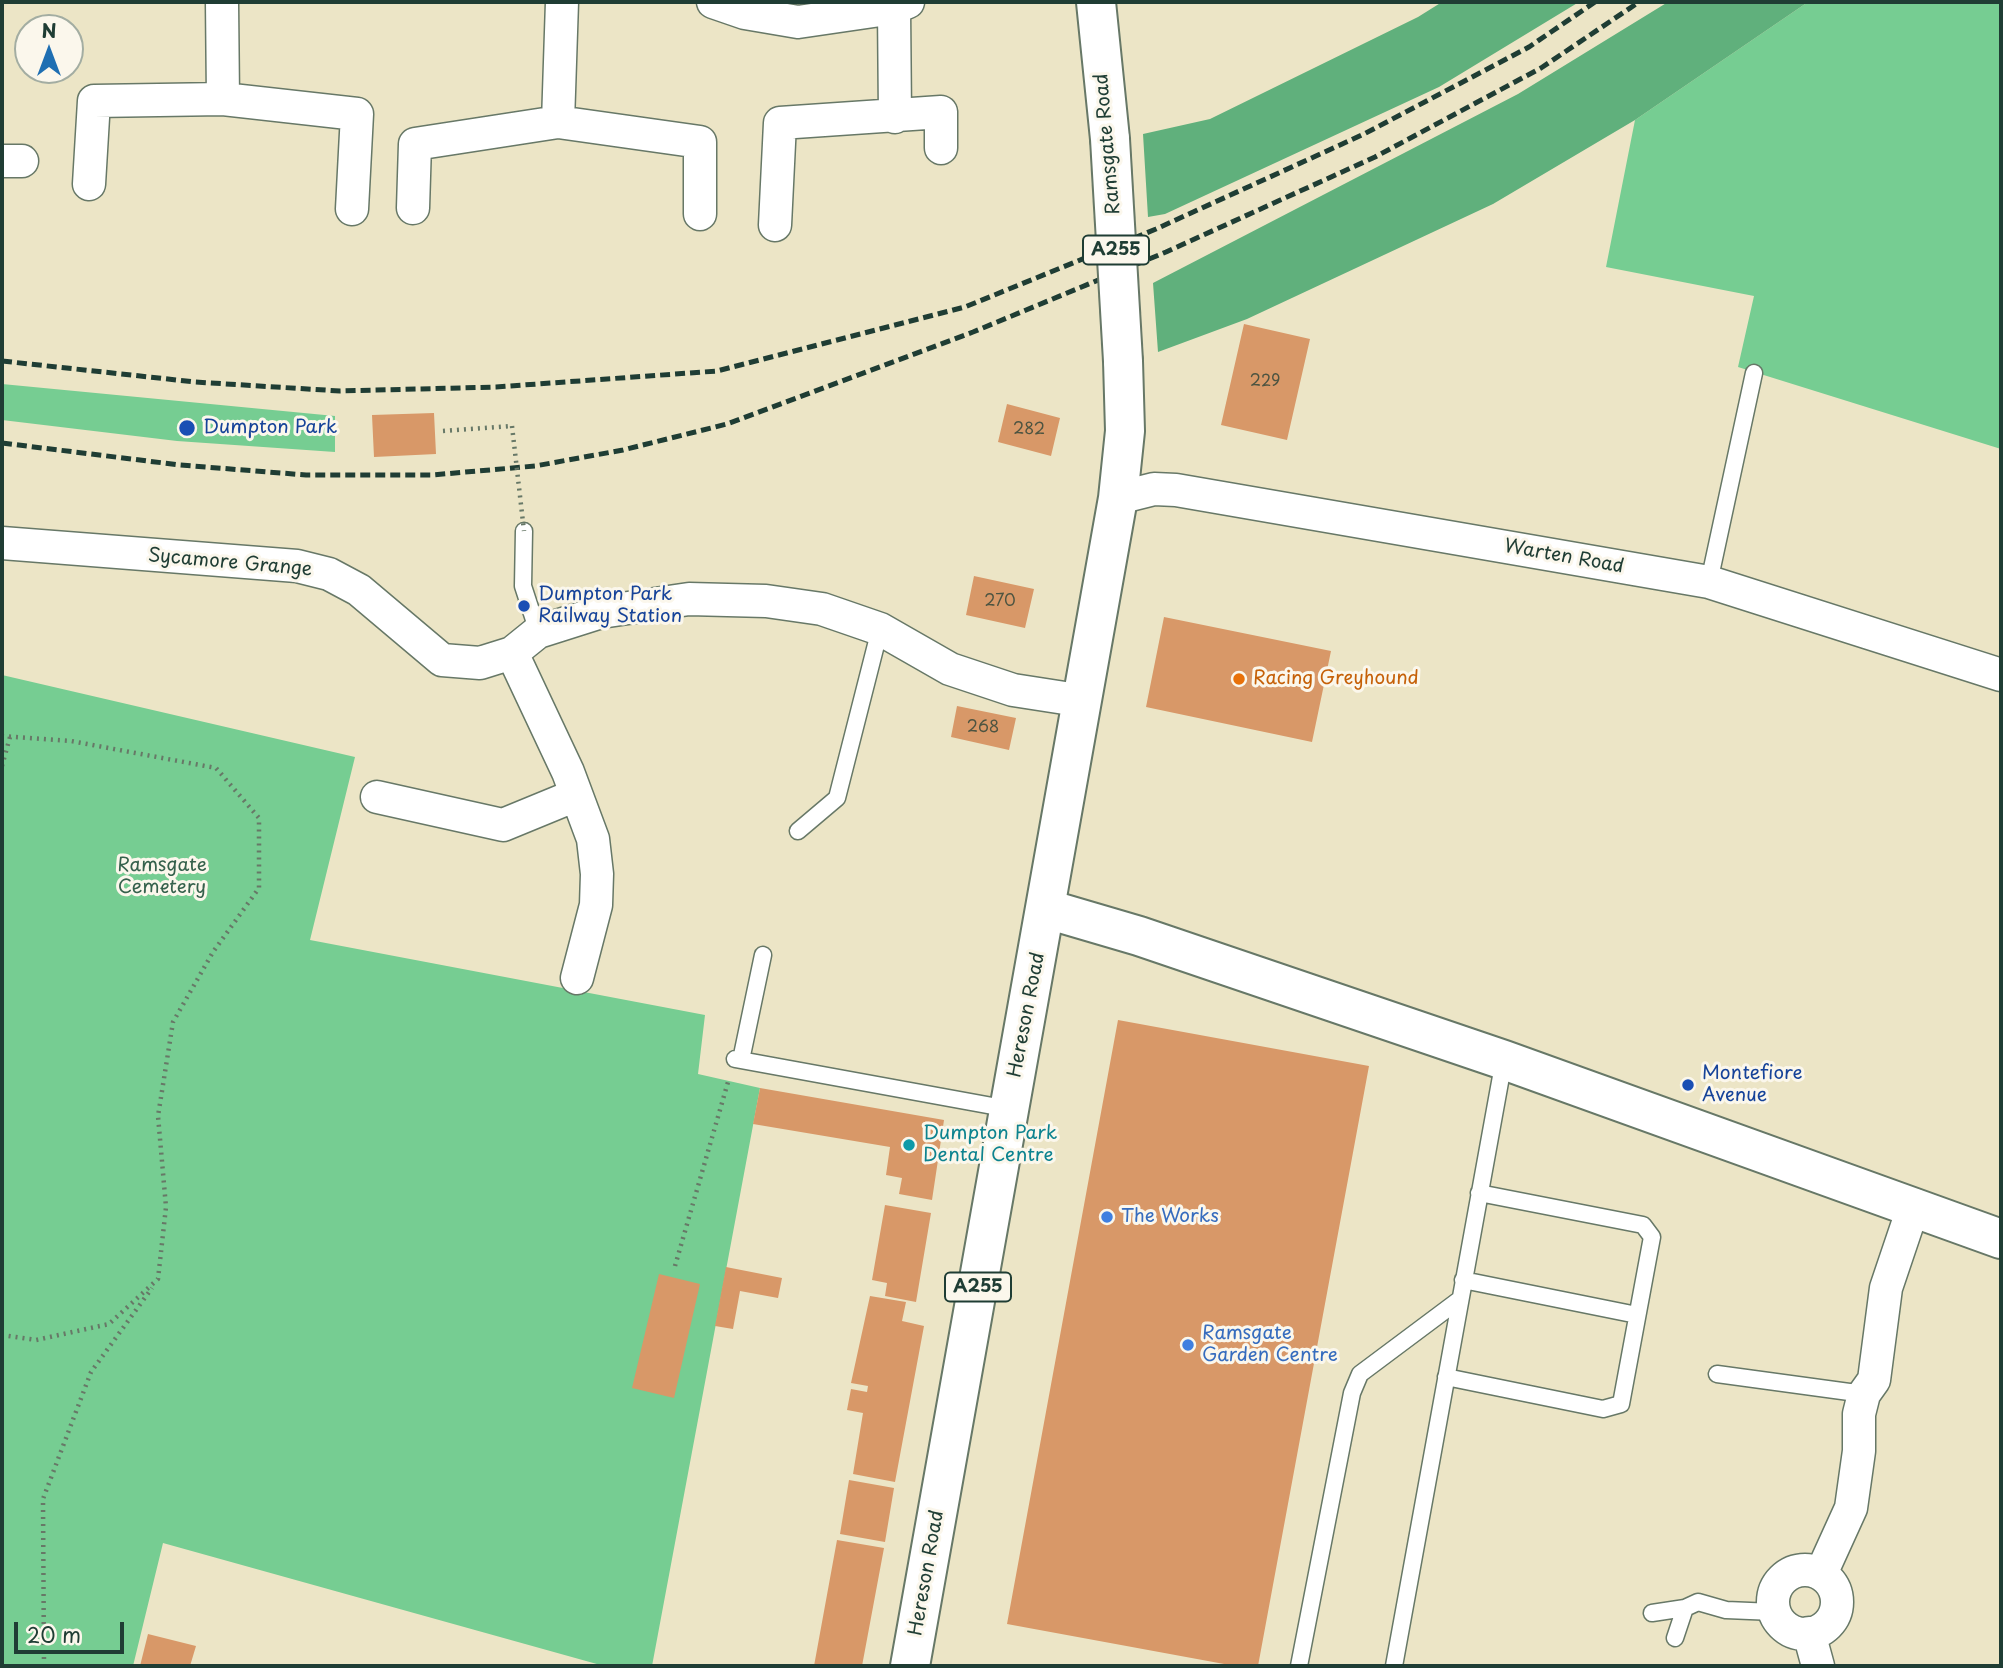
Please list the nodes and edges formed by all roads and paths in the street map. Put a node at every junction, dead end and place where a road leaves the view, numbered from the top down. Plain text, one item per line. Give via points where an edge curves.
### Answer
1 (222, 2) edge
2 (562, 2) edge
3 (713, 2) edge
4 (901, 5) edge
5 (1091, 5) edge
6 (223, 99) junction
7 (895, 117) junction
8 (558, 122) junction
9 (941, 148) dead end
10 (89, 184) dead end
11 (413, 208) dead end
12 (352, 209) dead end
13 (700, 214) dead end
14 (775, 225) dead end
15 (1123, 361) joint
16 (1754, 373) dead end
17 (443, 431) dead end
18 (1118, 498) junction
19 (524, 531) joint
20 (2, 544) edge
21 (1709, 582) junction
22 (880, 629) junction
23 (538, 632) junction
24 (512, 653) junction
25 (2001, 675) edge
26 (1084, 701) junction
27 (2, 736) edge
28 (10, 737) junction
29 (2, 766) edge
30 (576, 794) junction
31 (377, 797) dead end
32 (798, 831) dead end
33 (1047, 909) junction
34 (763, 955) dead end
35 (577, 978) dead end
36 (738, 1060) junction
37 (1504, 1060) junction
38 (1009, 1109) junction
39 (1479, 1193) junction
40 (1914, 1205) junction
41 (2001, 1239) edge
42 (675, 1266) dead end
43 (158, 1279) junction
44 (1463, 1280) junction
45 (1460, 1300) junction
46 (1637, 1315) junction
47 (2, 1335) edge
48 (1717, 1374) dead end
49 (1446, 1377) junction
50 (1864, 1394) junction
51 (1821, 1574) junction
52 (1685, 1608) junction
53 (1774, 1612) junction
54 (1652, 1613) dead end
55 (1810, 1633) junction
56 (1675, 1638) dead end
57 (44, 1666) edge
58 (910, 1666) edge
59 (1299, 1666) edge
60 (1394, 1666) edge
61 (1818, 1666) edge

1 - 6 street
2 - 8 street
3 - 4 street via 798,22
4 - 7 street
5 - 15 main road, Ramsgate Road / A255, bridge via 1110,139
6 - 10 street via 94,101
6 - 12 street via 357,114
7 - 9 street via 941,112
7 - 14 street via 780,124
8 - 11 street via 415,144
8 - 13 street via 700,142
15 - 18 main road, Hereson Road / A255 via 1125,431
16 - 21 lane
17 - 19 path, bridge via 512,426
18 - 21 street, Warten Road via 1154,489 1176,490
18 - 26 main road, Hereson Road / A255
19 - 23 lane via 523,586
20 - 24 street, Sycamore Grange via 298,566 329,574 359,590 442,660 480,663
21 - 25 street, Warten Road
22 - 23 street, Sycamore Grange via 822,609 766,601 688,599 601,612
22 - 26 street, Sycamore Grange via 950,669 1013,690
22 - 32 lane via 837,798
23 - 24 street, Sycamore Grange
24 - 30 street
26 - 33 main road, Hereson Road / A255
27 - 28 path
28 - 29 path
28 - 43 path via 71,741 216,768 259,818 259,888 213,952 173,1022 158,1116 166,1207
30 - 31 street via 503,825
30 - 35 street via 593,839 597,874 596,905
33 - 37 main road
33 - 38 main road, Hereson Road / A255
34 - 36 lane
36 - 38 lane
36 - 42 path
37 - 39 lane
37 - 40 main road
38 - 58 main road, Hereson Road / A255
39 - 44 lane
39 - 46 lane via 1643,1225 1652,1237
40 - 41 main road
40 - 50 street via 1886,1288 1874,1380
43 - 47 path via 109,1324 36,1340
43 - 57 path via 91,1372 43,1499
44 - 45 lane
44 - 46 lane
45 - 49 lane
45 - 59 lane via 1360,1374 1352,1392
46 - 49 lane via 1621,1404 1603,1409
48 - 50 lane
49 - 60 lane
50 - 51 street via 1851,1508
51 - 53 street via 1800,1570 1781,1581 1775,1590
51 - 55 street via 1834,1588 1836,1608 1827,1624
52 - 53 lane via 1698,1602 1727,1610
52 - 54 lane
52 - 56 lane
53 - 55 street via 1788,1629
55 - 61 street

